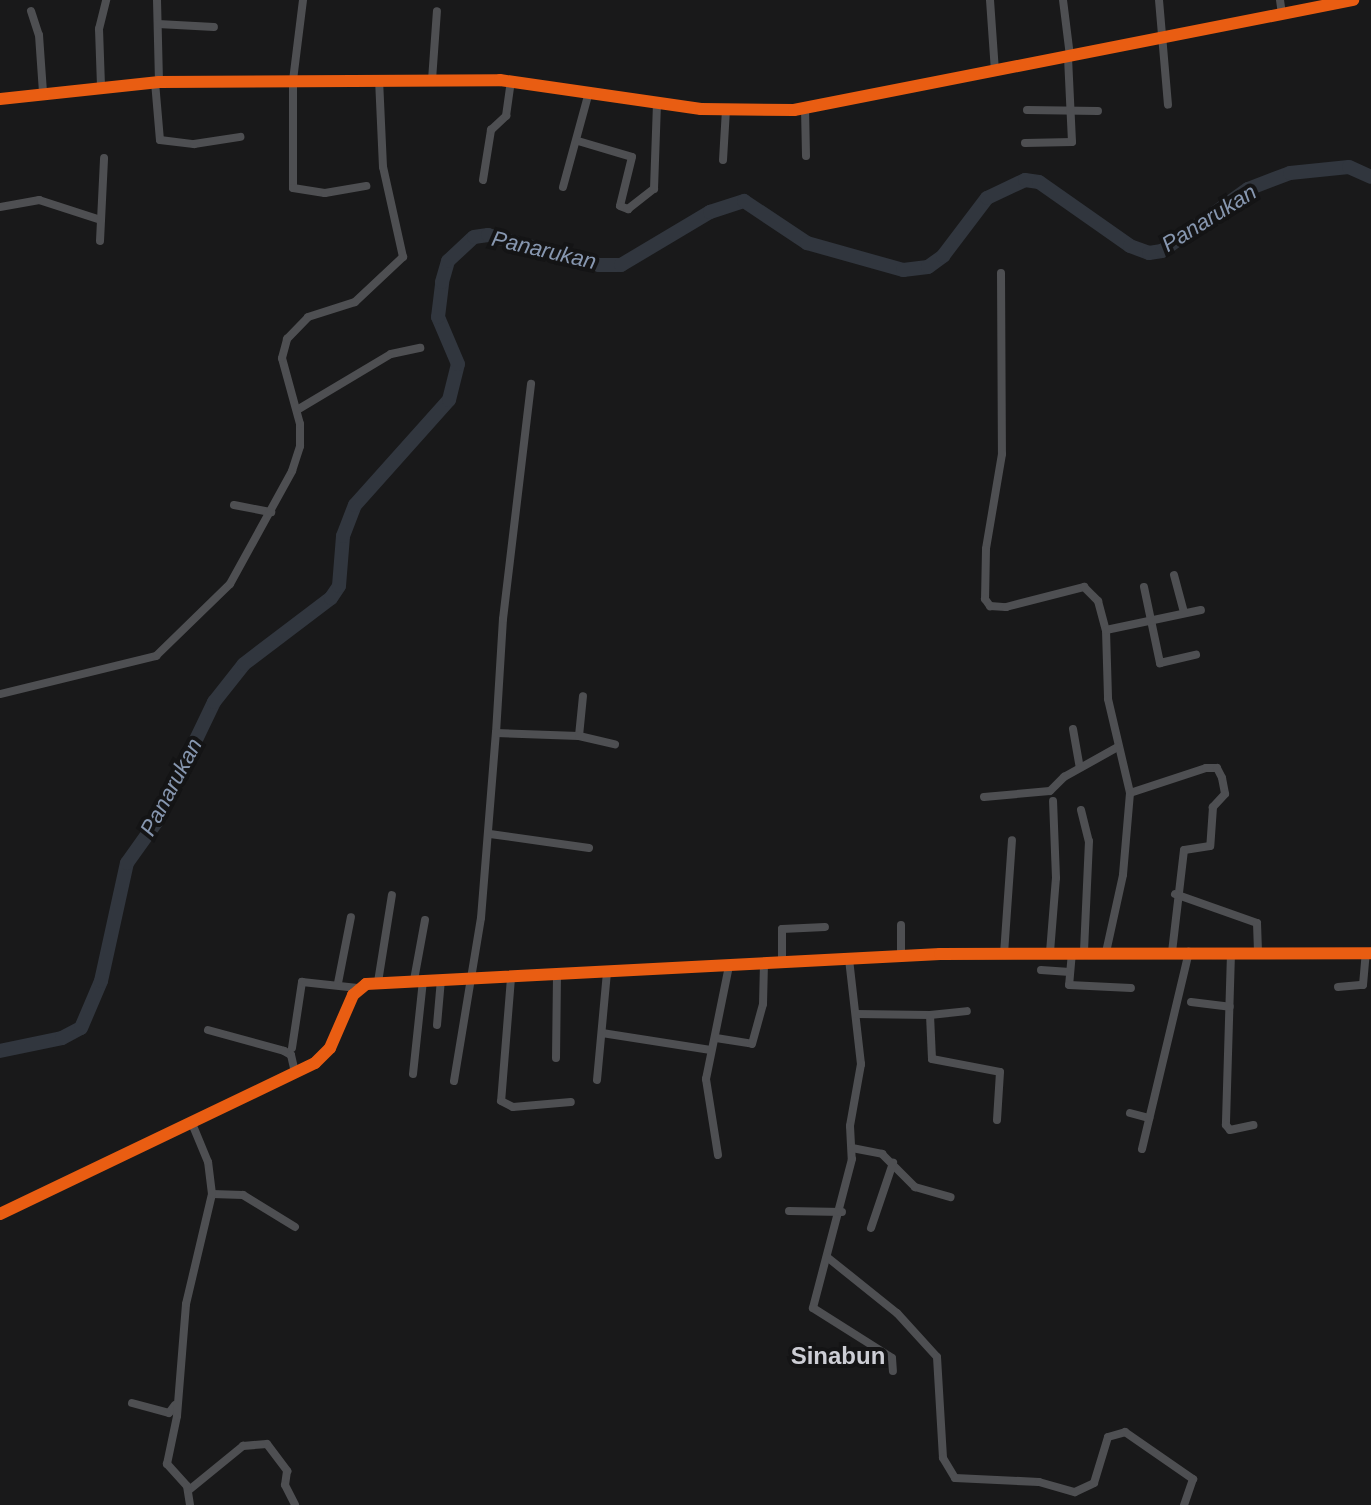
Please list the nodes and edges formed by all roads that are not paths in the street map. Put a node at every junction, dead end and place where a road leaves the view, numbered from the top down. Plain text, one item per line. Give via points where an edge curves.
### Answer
1 (106, 0) edge
2 (157, 0) edge
3 (303, 0) edge
4 (990, 0) edge
5 (1063, 0) edge
6 (1159, 0) edge
7 (1280, 0) edge
8 (1353, 0) edge
9 (31, 11) dead end
10 (437, 11) dead end
11 (1282, 15) junction
12 (158, 24) junction
13 (214, 27) dead end
14 (1162, 38) junction
15 (1069, 56) junction
16 (995, 71) junction
17 (293, 80) junction
18 (379, 80) junction
19 (432, 80) junction
20 (511, 81) junction
21 (157, 82) junction
22 (101, 86) junction
23 (43, 92) junction
24 (589, 92) junction
25 (0, 99) edge
26 (657, 103) junction
27 (1168, 105) dead end
28 (805, 108) junction
29 (726, 110) junction
30 (1027, 110) dead end
31 (1072, 110) junction
32 (1098, 111) dead end
33 (240, 137) dead end
34 (578, 141) junction
35 (1025, 143) dead end
36 (806, 156) dead end
37 (104, 158) dead end
38 (723, 160) dead end
39 (483, 180) dead end
40 (366, 186) dead end
41 (563, 187) dead end
42 (0, 207) edge
43 (101, 220) junction
44 (100, 241) dead end
45 (1001, 273) dead end
46 (420, 348) dead end
47 (531, 384) dead end
48 (297, 410) junction
49 (234, 505) dead end
50 (271, 512) junction
51 (1174, 575) dead end
52 (1144, 587) dead end
53 (1201, 610) dead end
54 (1184, 613) junction
55 (1153, 620) junction
56 (1106, 630) junction
57 (1196, 655) dead end
58 (0, 694) edge
59 (583, 696) dead end
60 (1073, 729) dead end
61 (496, 733) junction
62 (579, 736) junction
63 (615, 744) dead end
64 (1118, 747) junction
65 (1080, 767) junction
66 (1130, 793) junction
67 (984, 797) dead end
68 (1053, 801) dead end
69 (1081, 810) dead end
70 (490, 834) junction
71 (1012, 840) dead end
72 (589, 848) dead end
73 (1175, 894) junction
74 (392, 895) dead end
75 (351, 917) dead end
76 (425, 920) dead end
77 (901, 925) dead end
78 (825, 927) dead end
79 (1050, 952) junction
80 (1072, 952) junction
81 (1084, 952) junction
82 (1106, 952) junction
83 (1172, 952) junction
84 (1189, 952) junction
85 (1231, 953) junction
86 (1258, 953) junction
87 (1368, 953) edge
88 (1004, 954) junction
89 (901, 955) junction
90 (849, 959) junction
91 (782, 962) junction
92 (764, 964) junction
93 (729, 966) junction
94 (1041, 970) dead end
95 (1070, 972) junction
96 (607, 973) junction
97 (557, 975) junction
98 (473, 978) junction
99 (511, 978) junction
100 (441, 979) junction
101 (419, 980) junction
102 (378, 982) junction
103 (338, 983) junction
104 (1338, 987) dead end
105 (358, 988) junction
106 (1131, 988) dead end
107 (1191, 1002) dead end
108 (1230, 1007) junction
109 (967, 1011) dead end
110 (856, 1014) junction
111 (930, 1015) junction
112 (437, 1025) dead end
113 (208, 1030) dead end
114 (602, 1033) junction
115 (716, 1038) junction
116 (292, 1048) dead end
117 (711, 1050) junction
118 (556, 1058) dead end
119 (295, 1073) junction
120 (413, 1074) dead end
121 (597, 1080) dead end
122 (454, 1081) dead end
123 (571, 1102) dead end
124 (1130, 1113) dead end
125 (1149, 1118) junction
126 (997, 1120) dead end
127 (191, 1121) junction
128 (1253, 1125) dead end
129 (852, 1148) junction
130 (1142, 1149) dead end
131 (718, 1155) dead end
132 (893, 1163) junction
133 (212, 1194) junction
134 (951, 1197) dead end
135 (789, 1211) dead end
136 (842, 1212) junction
137 (0, 1214) edge
138 (295, 1227) dead end
139 (871, 1228) dead end
140 (827, 1257) junction
141 (893, 1371) dead end
142 (178, 1400) junction
143 (132, 1403) dead end
144 (189, 1490) junction
145 (190, 1505) edge
146 (295, 1505) edge
147 (1184, 1505) edge

1 - 22 street via 99,29
2 - 12 street
3 - 17 street
4 - 16 street
5 - 15 street
6 - 14 street
7 - 11 street
8 - 11 street
9 - 23 street via 39,35
10 - 19 street
11 - 14 street
12 - 13 street
12 - 21 street
14 - 15 street
14 - 27 street
15 - 16 street
15 - 31 street
16 - 28 street
17 - 18 street
17 - 21 street
17 - 40 street via 294,189 325,193
18 - 19 street
18 - 48 street via 383,167 403,257 355,302 308,317 290,334 282,358
19 - 20 street
20 - 24 street
20 - 39 street via 506,116 492,125
21 - 22 street
21 - 33 street via 160,140 194,144
22 - 23 street
23 - 25 street
24 - 26 street
24 - 34 street
26 - 29 street
26 - 34 street via 654,189 628,209 620,206 631,157
28 - 29 street
28 - 36 street
29 - 38 street
30 - 31 street
31 - 32 street
31 - 35 street via 1070,144
34 - 41 street
37 - 43 street
42 - 43 street via 39,200
43 - 44 street
45 - 56 street via 1002,454 986,549 985,599 990,606 1006,607 1084,587 1095,594
46 - 48 street via 391,354
47 - 61 street via 503,619
48 - 50 street via 298,454
49 - 50 street
50 - 58 street via 225,592 162,653
51 - 54 street
52 - 55 street
53 - 54 street
54 - 55 street
55 - 56 street
55 - 57 street via 1160,663
56 - 64 street via 1108,699
59 - 62 street
60 - 65 street
61 - 62 street
61 - 70 street
62 - 63 street
64 - 65 street
64 - 66 street
65 - 67 street via 1050,791
66 - 73 street via 1206,768 1220,771 1225,794 1213,807 1210,846 1185,848
66 - 82 street via 1123,875
68 - 79 street via 1056,878
69 - 81 street via 1089,841
70 - 72 street
70 - 98 street
71 - 88 street
73 - 83 street
73 - 86 street via 1257,923
74 - 102 street
75 - 103 street
76 - 101 street
77 - 89 street
78 - 91 street via 782,929
79 - 80 street
79 - 88 street
80 - 81 street
80 - 95 street
81 - 82 street
82 - 83 street
83 - 84 street
84 - 85 street
84 - 125 street
85 - 86 street
85 - 108 street
86 - 87 street
87 - 104 street via 1363,985
88 - 89 street
89 - 90 street
90 - 91 street
90 - 110 street
91 - 92 street
92 - 93 street
92 - 115 street via 763,1004 752,1044
93 - 96 street
93 - 115 street
94 - 95 street
95 - 106 street via 1071,986
96 - 97 street
96 - 114 street
97 - 99 street
97 - 118 street
98 - 99 street
98 - 100 street
98 - 122 street
99 - 123 street via 501,1101 513,1107
100 - 101 street
100 - 112 street
101 - 102 street
101 - 120 street
102 - 105 street
103 - 105 street
103 - 116 street via 302,982
105 - 119 street via 330,1048
107 - 108 street
108 - 128 street via 1226,1125 1230,1130
109 - 111 street
110 - 111 street
110 - 129 street via 861,1074 850,1126
111 - 126 street via 932,1059 1000,1072
113 - 119 street via 284,1051 291,1055
114 - 117 street
114 - 121 street
115 - 117 street
117 - 131 street via 707,1093
119 - 127 street
124 - 125 street
125 - 130 street
127 - 133 street via 208,1162
127 - 137 street
129 - 132 street via 882,1154
129 - 136 street
132 - 134 street via 915,1187
132 - 139 street
133 - 138 street via 243,1195
133 - 142 street via 186,1304
135 - 136 street
136 - 140 street
140 - 141 street via 814,1310 892,1358
140 - 147 street via 897,1313 937,1357 943,1458 955,1478 1039,1482 1075,1492 1094,1483 1108,1437 1125,1432 1193,1479
142 - 143 street via 170,1413
142 - 144 street via 167,1466
144 - 145 street
144 - 146 street via 243,1447 266,1444 287,1471 285,1487

